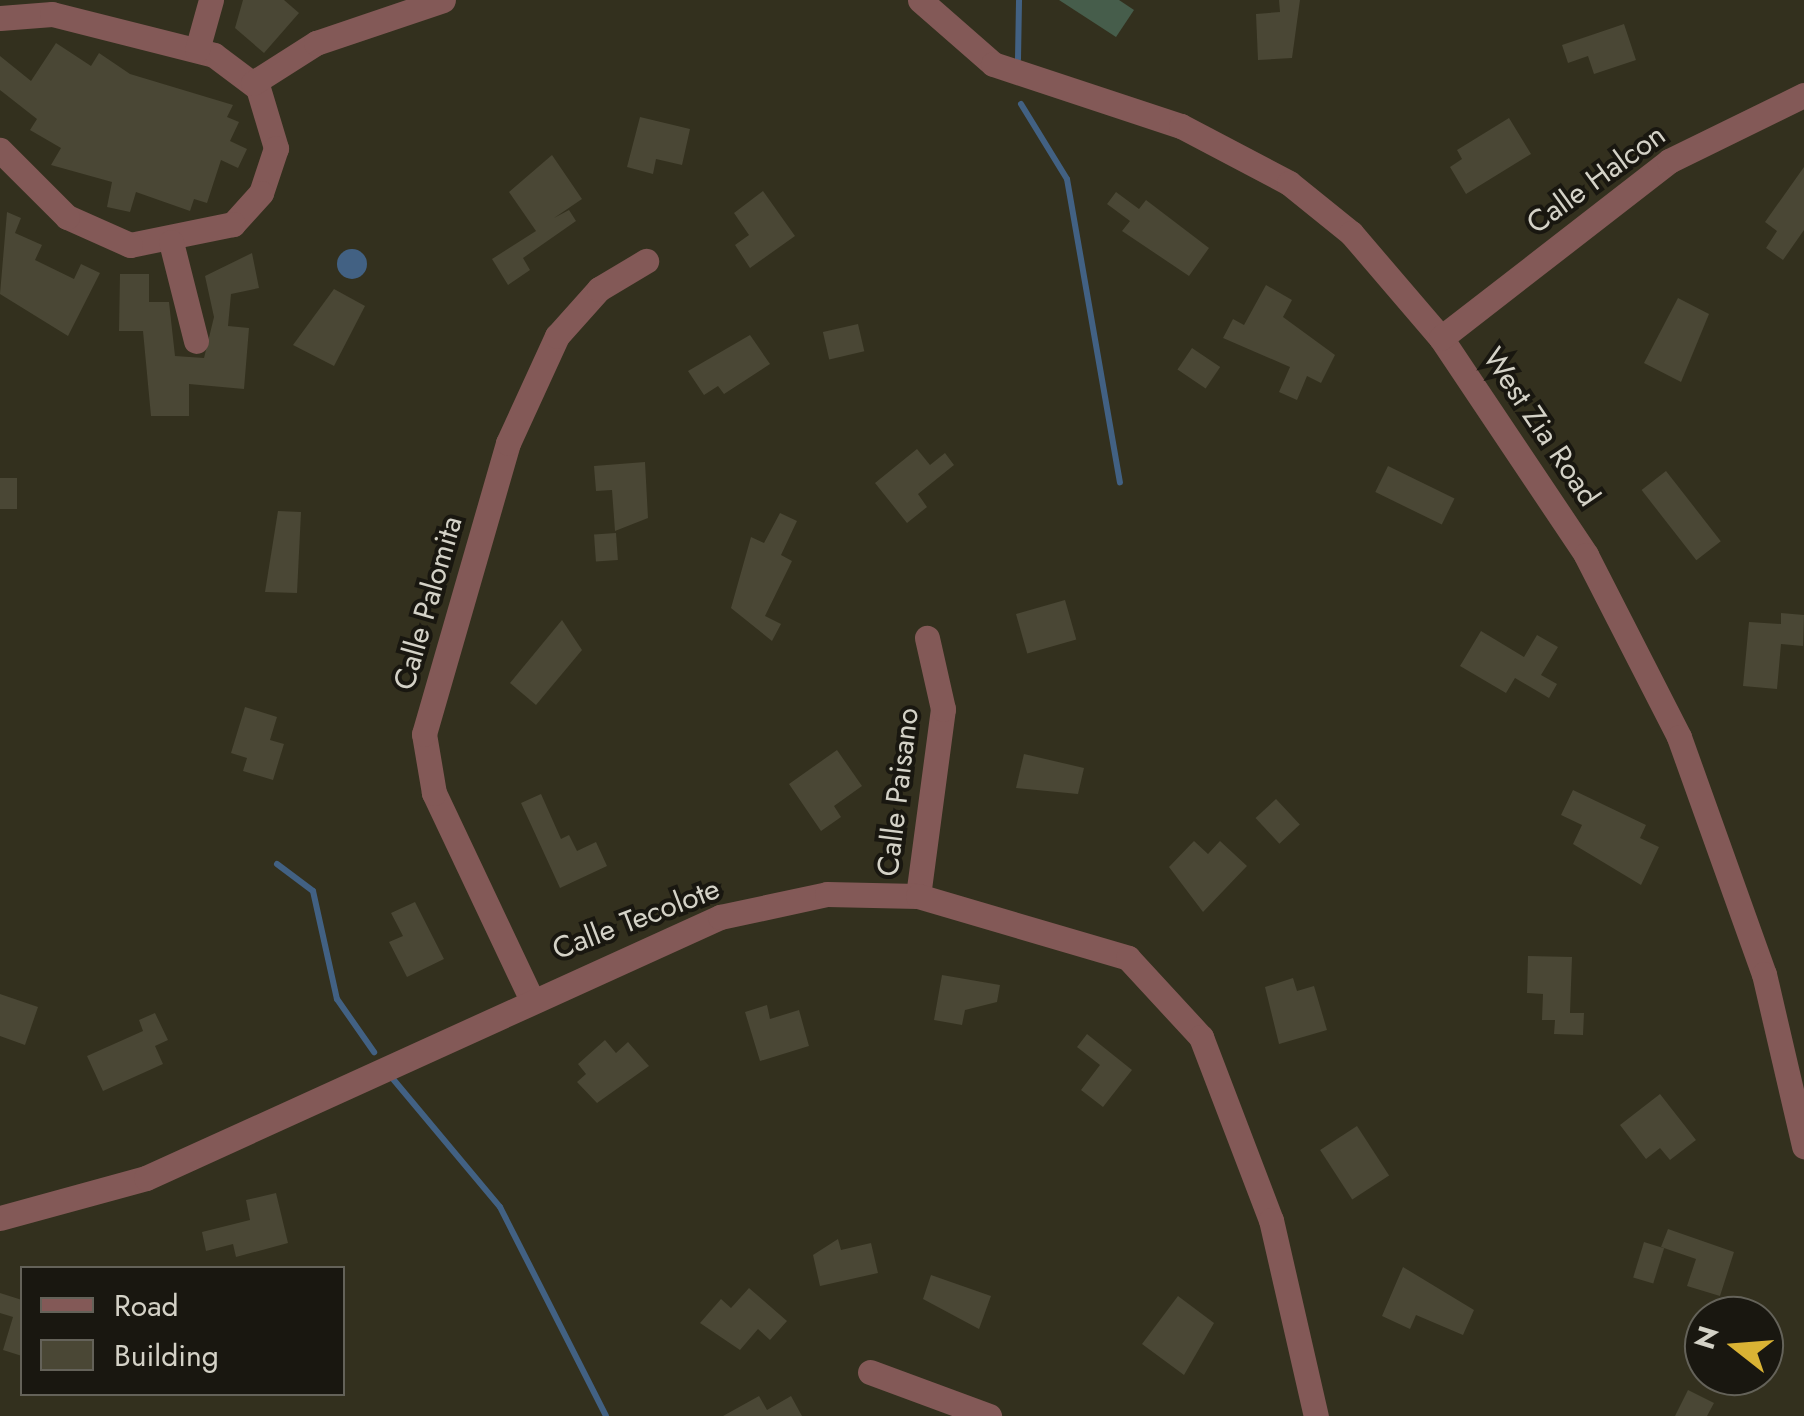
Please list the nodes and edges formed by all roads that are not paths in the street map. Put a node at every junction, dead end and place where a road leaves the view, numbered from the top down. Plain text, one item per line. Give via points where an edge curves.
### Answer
1 (210, 0) edge
2 (443, 0) edge
3 (920, 0) edge
4 (10, 10) edge
5 (197, 50) junction
6 (253, 83) junction
7 (1804, 95) edge
8 (0, 150) edge
9 (171, 242) junction
10 (646, 261) dead end
11 (1441, 338) junction
12 (196, 341) dead end
13 (927, 638) dead end
14 (918, 896) junction
15 (530, 996) junction
16 (1801, 1106) edge
17 (1804, 1146) edge
18 (0, 1218) edge
19 (870, 1372) dead end
20 (989, 1416) edge
21 (1316, 1416) edge

1 - 5 street
2 - 6 street via 316,43
3 - 11 street, West Zia Road via 993,64 1180,126 1289,184 1351,233
4 - 5 street
5 - 6 street
6 - 9 street via 276,148 261,193 233,224
7 - 11 street, Calle Halcon via 1670,161
8 - 9 street via 97,238
9 - 12 street
10 - 15 street, Calle Palomita via 598,289 557,336 508,442 424,734 434,793
11 - 16 street, West Zia Road via 1577,539 1679,738 1735,883
13 - 14 street, Calle Paisano via 943,708
14 - 15 street, Calle Tecolote via 827,894 720,917
14 - 21 street, Calle Tecolote via 1128,958 1200,1037 1271,1220
15 - 18 street, Calle Tecolote via 146,1178
16 - 17 street, West Zia Road
19 - 20 street

